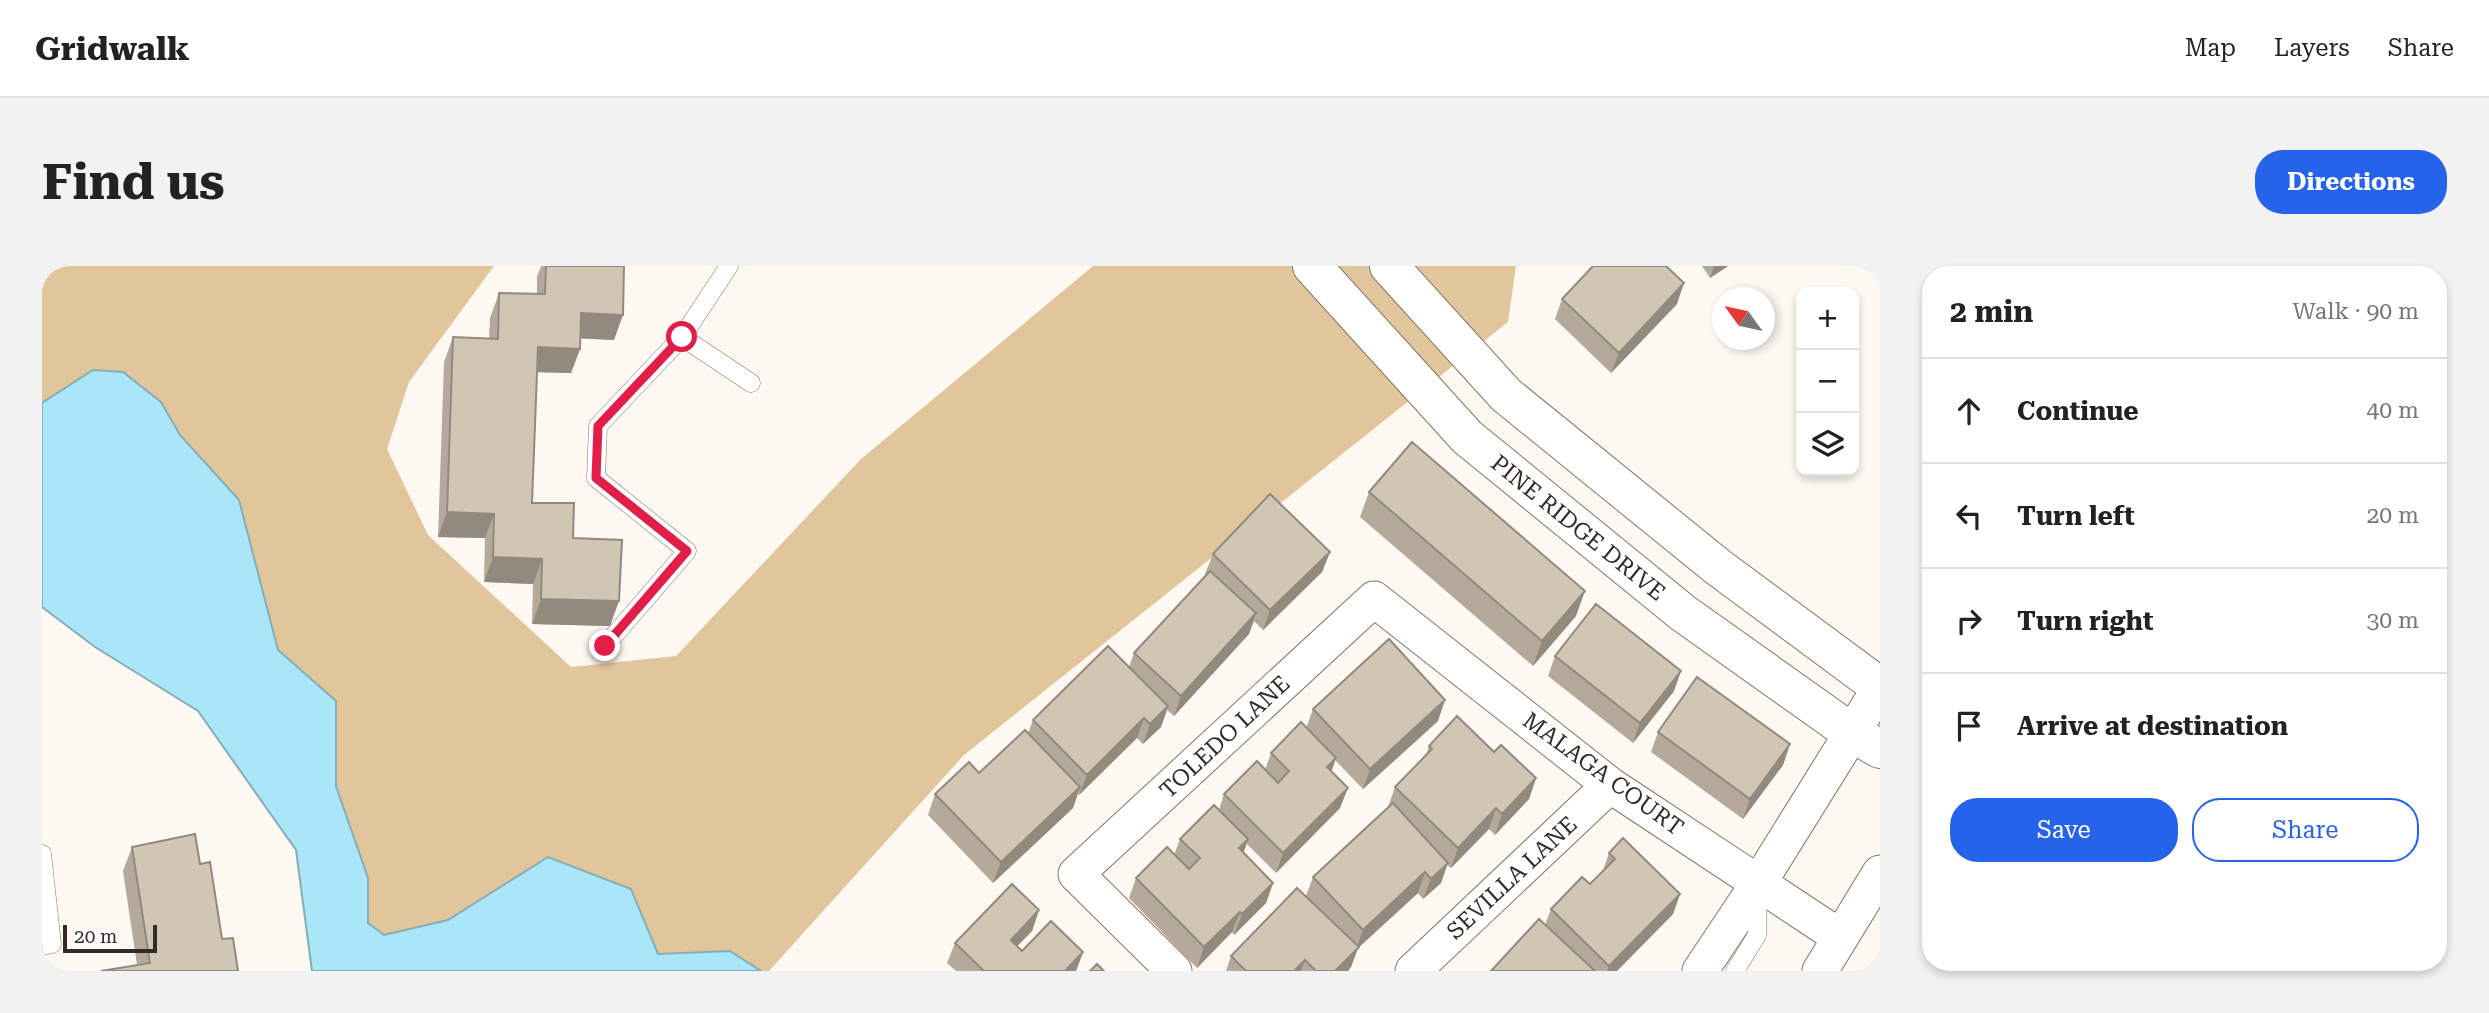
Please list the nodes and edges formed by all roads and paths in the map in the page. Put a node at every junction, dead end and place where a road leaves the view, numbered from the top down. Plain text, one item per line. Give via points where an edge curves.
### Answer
1 (729, 266) edge
2 (1312, 266) edge
3 (1389, 266) edge
4 (682, 337) junction
5 (751, 383) dead end
6 (1374, 599) joint
7 (605, 646) dead end
8 (1880, 688) edge
9 (1866, 741) edge
10 (1610, 785) junction
11 (42, 854) edge
12 (1880, 873) edge
13 (1758, 884) junction
14 (1840, 937) junction
15 (42, 946) edge
16 (1174, 971) edge
17 (1413, 971) edge
18 (1700, 971) edge
19 (1735, 971) edge
20 (1819, 971) edge

1 - 4 lane
2 - 9 street, PINE RIDGE DRIVE via 1467,437 1683,613
3 - 8 street via 1506,395 1718,567
4 - 5 lane
4 - 7 lane via 598,426 596,478 687,551
6 - 10 street, MALAGA COURT
6 - 16 street, TOLEDO LANE via 1076,874
8 - 9 street
9 - 13 street
10 - 13 street, MALAGA COURT
10 - 17 street, SEVILLA LANE
11 - 15 lane via 52,944
12 - 14 street
13 - 14 street, MALAGA COURT
13 - 18 street
13 - 19 lane via 1757,935
14 - 20 street

